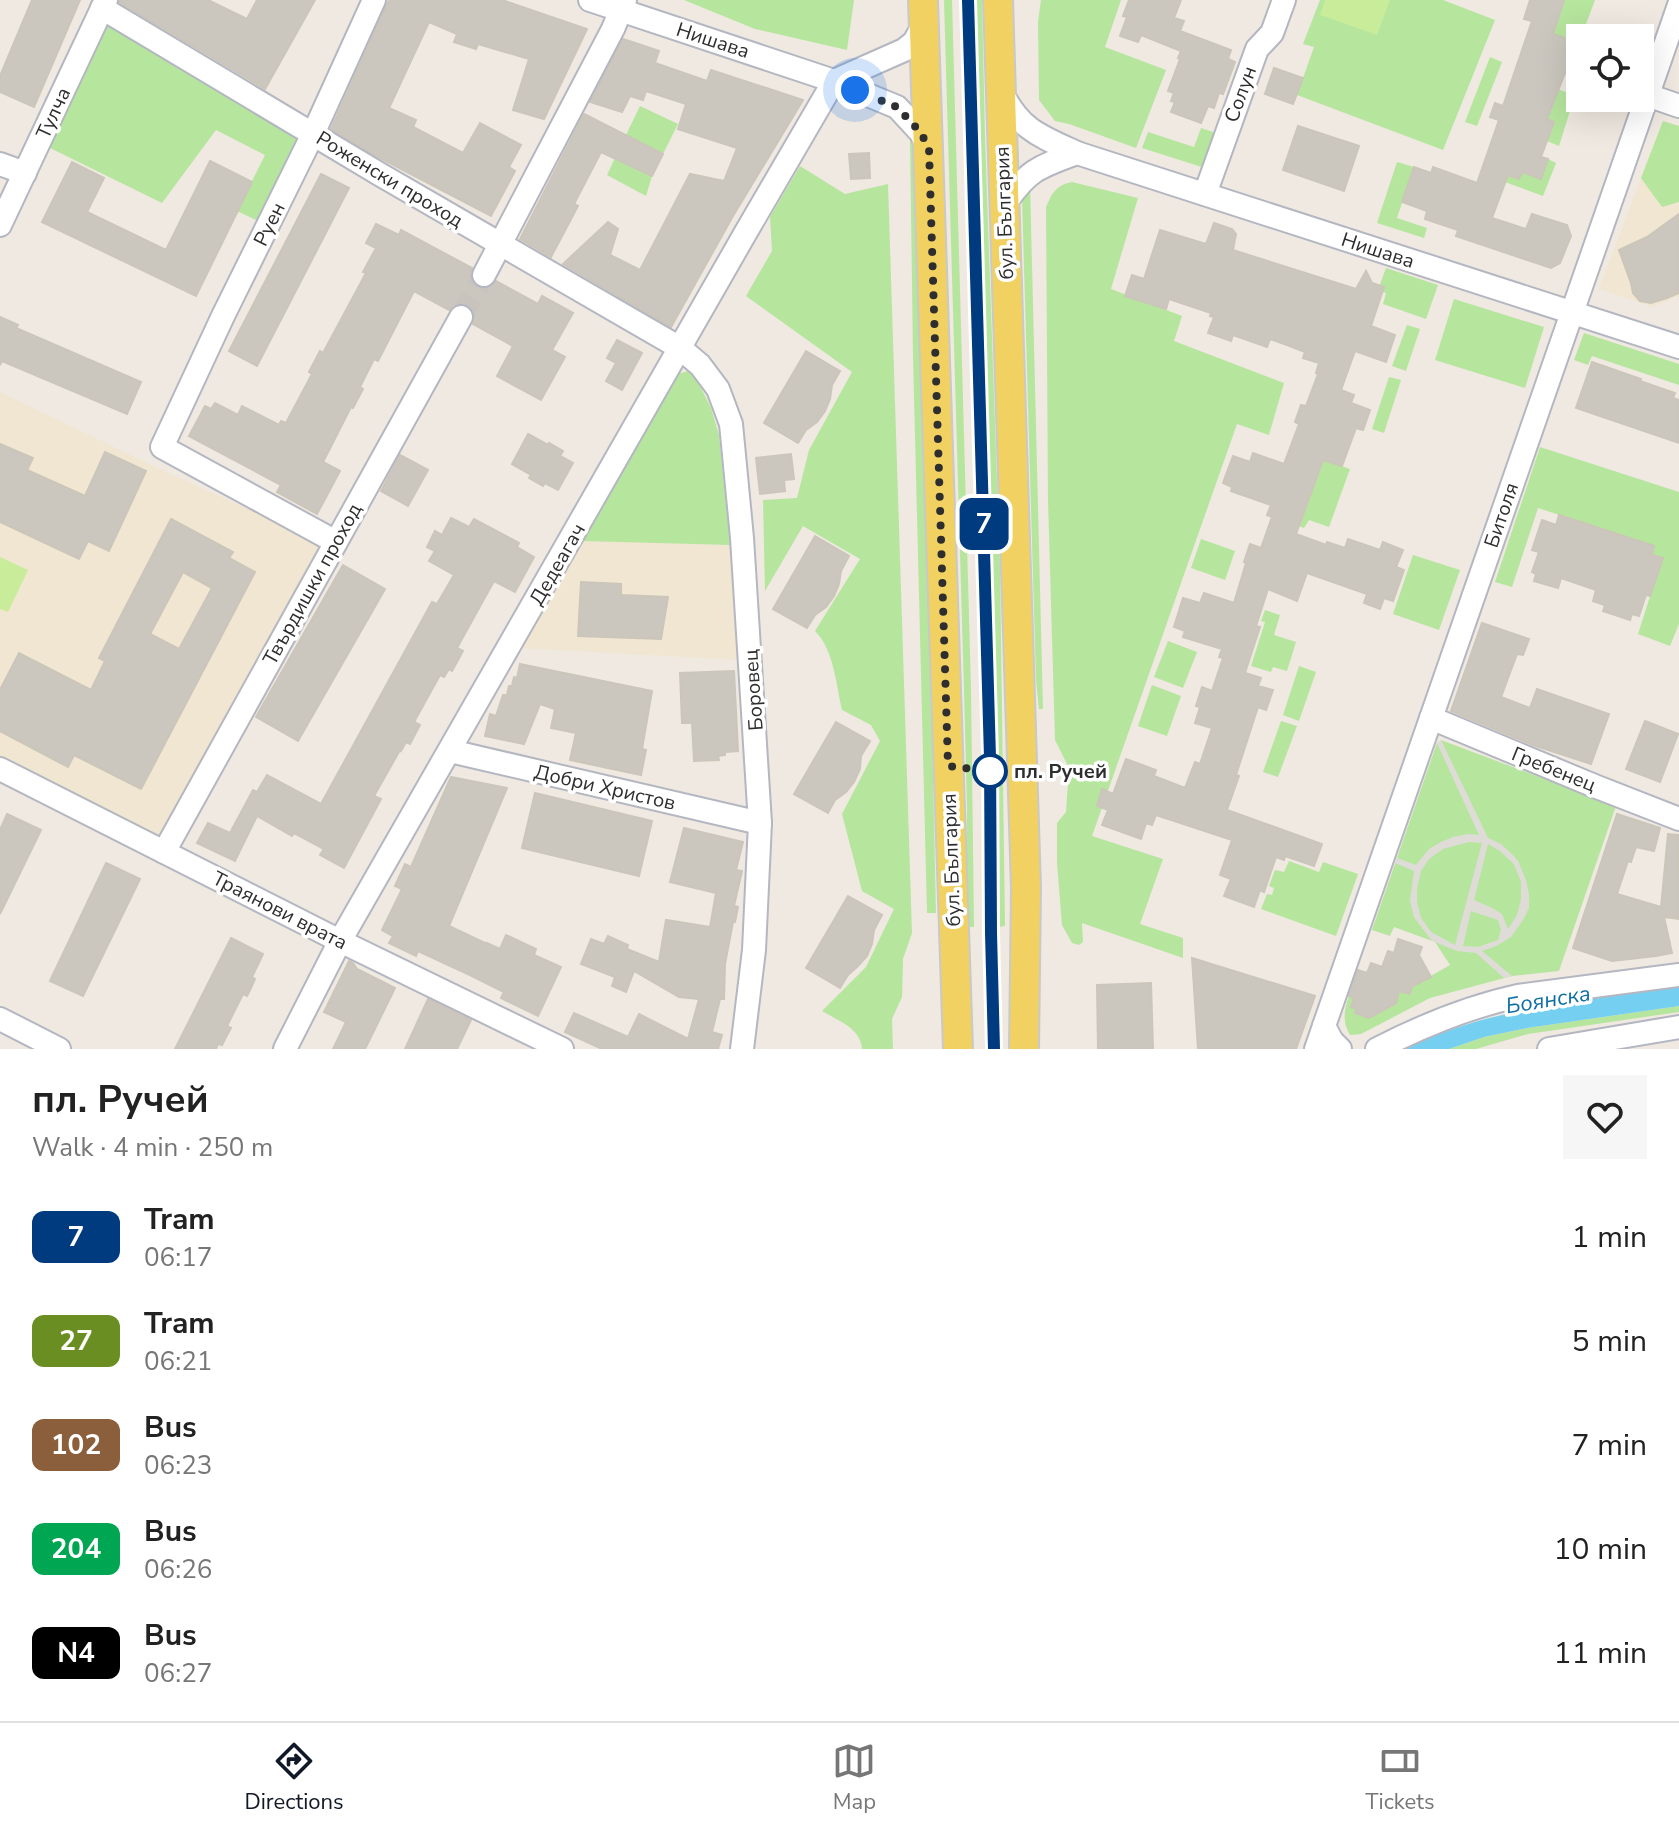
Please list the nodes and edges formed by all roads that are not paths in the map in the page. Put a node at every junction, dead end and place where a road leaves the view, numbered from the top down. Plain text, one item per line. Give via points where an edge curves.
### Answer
1 (374, 0) edge
2 (590, 0) edge
3 (998, 0) edge
4 (1284, 0) edge
5 (104, 4) edge
6 (623, 5) edge
7 (1679, 5) edge
8 (924, 12) edge
9 (1654, 75) edge
10 (834, 81) junction
11 (1000, 90) junction
12 (1654, 97) edge
13 (1679, 106) edge
14 (1641, 112) edge
15 (313, 134) junction
16 (929, 149) junction
17 (1077, 153) junction
18 (0, 164) edge
19 (25, 173) junction
20 (1205, 194) junction
21 (1004, 205) junction
22 (0, 225) edge
23 (500, 244) junction
24 (484, 275) tunnel mouth
25 (1572, 312) junction
26 (461, 317) tunnel mouth
27 (1679, 347) edge
28 (680, 348) junction
29 (336, 542) junction
30 (1431, 718) junction
31 (450, 751) junction
32 (0, 769) edge
33 (1679, 819) edge
34 (760, 823) junction
35 (164, 852) junction
36 (340, 941) junction
37 (1679, 975) edge
38 (0, 1019) edge
39 (1324, 1026) junction
40 (1679, 1027) edge
41 (1612, 1044) edge
42 (59, 1049) edge
43 (285, 1049) edge
44 (562, 1049) edge
45 (742, 1049) edge
46 (958, 1049) edge
47 (1024, 1049) edge
48 (1316, 1049) edge
49 (1340, 1049) edge
50 (1377, 1049) edge
51 (1549, 1049) edge

1 - 15 street, Руен
2 - 6 street, Нишава
3 - 11 main road, бул. България
4 - 20 street, Солун via 1272,33 1257,49
5 - 15 street, Роженски проход
5 - 19 street, Тулча
6 - 10 street, Нишава
6 - 23 street
7 - 9 street, Битоля
8 - 10 street via 914,42 904,50
8 - 16 main road, бул. България
10 - 16 street, Нишава via 897,107
10 - 28 street, Дедеагач
11 - 17 street, Нишава via 1009,108 1035,134
11 - 21 main road, бул. България
12 - 13 street
14 - 25 street, Битоля
15 - 23 street, Роженски проход
15 - 29 street, Руен via 162,447
16 - 46 main road, бул. България
17 - 20 street, Нишава
17 - 21 street via 1038,168
18 - 19 street
19 - 22 street, Тулча
20 - 25 street, Нишава
21 - 47 main road, бул. България via 1026,888
23 - 24 street
23 - 28 street, Роженски проход
25 - 27 street, Нишава
25 - 30 street, Битоля
26 - 29 street, Твърдишки проход
28 - 31 street, Дедеагач
28 - 34 street, Боровец via 718,389 731,424
29 - 35 street, Твърдишки проход
30 - 33 street, Гребенец
30 - 39 street, Битоля
31 - 34 street, Добри Христов
31 - 36 street, Дедеагач
32 - 35 street, Траянови врата
34 - 45 street, Боровец via 754,950
35 - 36 street, Траянови врата
36 - 43 street, Дедеагач
36 - 44 street, Траянови врата
37 - 50 street via 1496,1001
38 - 42 street
39 - 48 street, Битоля
39 - 49 street
40 - 41 street
41 - 51 street

